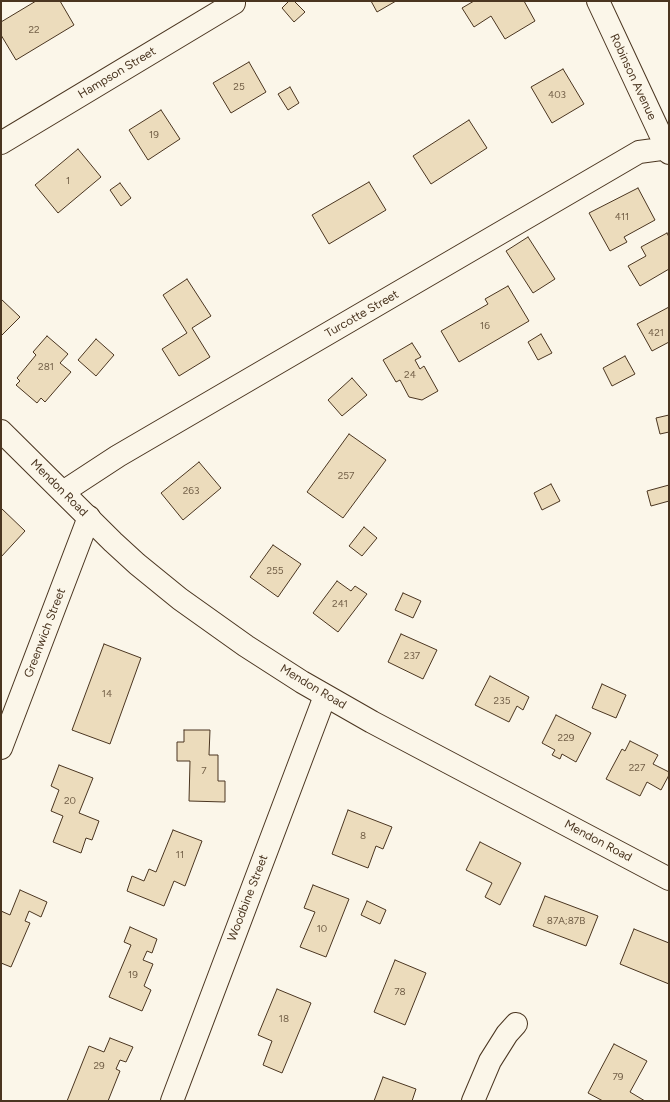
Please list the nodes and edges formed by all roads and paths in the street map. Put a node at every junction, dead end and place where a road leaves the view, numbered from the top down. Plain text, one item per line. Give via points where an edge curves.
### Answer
1 (598, 1) edge
2 (234, 3) dead end
3 (1, 143) edge
4 (668, 150) edge
5 (1, 431) edge
6 (63, 492) junction
7 (89, 518) junction
8 (325, 696) junction
9 (1, 748) edge
10 (669, 879) edge
11 (516, 1024) dead end
12 (172, 1101) edge
13 (472, 1101) edge

1 - 4 street, Robinson Avenue
2 - 3 street, Hampson Street
4 - 6 street, Turcotte Street via 639,152 118,456
5 - 6 street, Mendon Road
6 - 7 street, Mendon Road
7 - 8 street, Mendon Road via 137,564 180,599 246,646
7 - 9 street, Greenwich Street
8 - 10 street, Mendon Road
8 - 12 street, Woodbine Street
11 - 13 street via 490,1061

